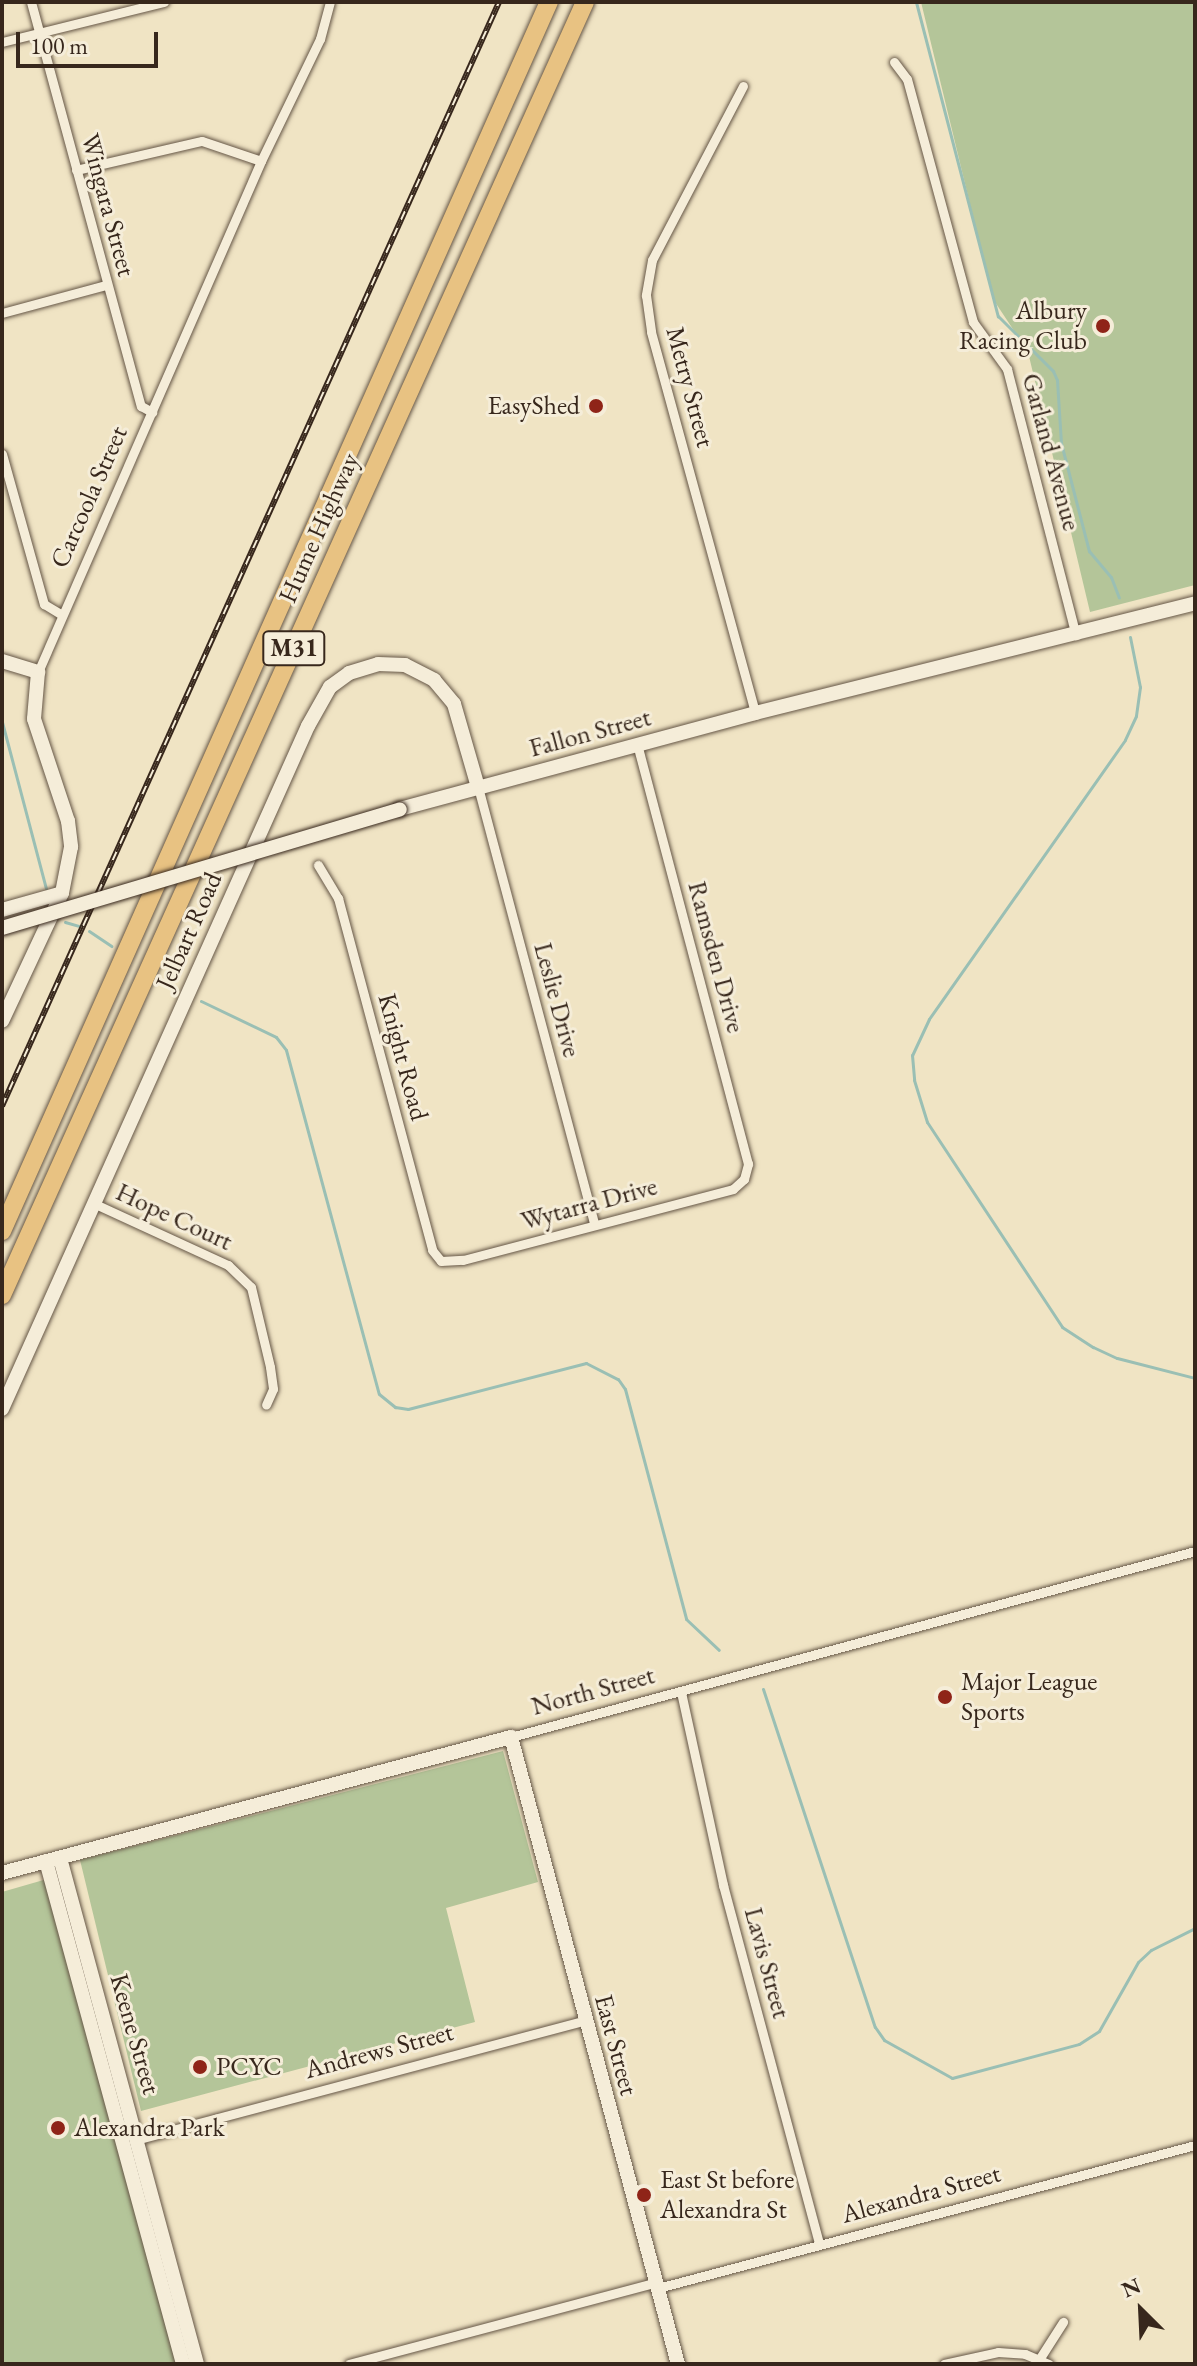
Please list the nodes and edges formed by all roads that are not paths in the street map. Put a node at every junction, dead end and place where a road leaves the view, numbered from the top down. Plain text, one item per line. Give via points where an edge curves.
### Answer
1 (31, 2) edge
2 (164, 2) edge
3 (330, 2) edge
4 (549, 2) edge
5 (585, 2) edge
6 (39, 32) junction
7 (2, 42) edge
8 (894, 62) dead end
9 (743, 86) dead end
10 (261, 161) junction
11 (76, 170) junction
12 (106, 285) junction
13 (2, 313) edge
14 (152, 412) junction
15 (2, 454) edge
16 (1195, 603) edge
17 (62, 615) junction
18 (1076, 635) junction
19 (2, 661) edge
20 (38, 672) junction
21 (755, 713) junction
22 (637, 745) junction
23 (478, 787) junction
24 (318, 865) dead end
25 (62, 893) junction
26 (2, 910) edge
27 (2, 928) edge
28 (2, 1021) edge
29 (744, 1179) joint
30 (93, 1203) junction
31 (594, 1224) junction
32 (2, 1231) edge
33 (441, 1261) joint
34 (2, 1295) edge
35 (266, 1405) dead end
36 (2, 1409) edge
37 (1195, 1551) edge
38 (681, 1692) junction
39 (511, 1737) junction
40 (53, 1860) junction
41 (2, 1873) edge
42 (585, 2020) junction
43 (139, 2139) junction
44 (123, 2143) junction
45 (1195, 2145) edge
46 (819, 2244) junction
47 (657, 2285) junction
48 (1063, 2322) dead end
49 (1040, 2358) junction
50 (183, 2364) edge
51 (197, 2364) edge
52 (349, 2364) edge
53 (678, 2364) edge
54 (944, 2364) edge
55 (1049, 2364) edge

1 - 6 street, Wingara Street
2 - 6 street
3 - 10 street, Carcoola Street via 320,39
4 - 32 highway, Hume Highway / M31
5 - 34 highway, Hume Highway / M31
6 - 7 street
6 - 11 street, Wingara Street
8 - 18 street, Garland Avenue via 907,79 973,322 1007,369
9 - 21 street, Metry Street via 652,260 646,295 651,332
10 - 11 street via 202,141
10 - 14 street, Carcoola Street
11 - 12 street, Wingara Street
12 - 13 street
12 - 14 street, Wingara Street via 141,406
14 - 17 street, Carcoola Street
15 - 17 street via 44,604
16 - 18 street, Fallon Street
17 - 20 street, Carcoola Street
18 - 21 street, Fallon Street
19 - 20 street
20 - 25 street, Carcoola Street via 34,719 68,821 71,847
21 - 22 street, Fallon Street
22 - 23 street, Fallon Street
22 - 29 street, Ramsden Drive via 748,1164
23 - 27 street, Fallon Street, bridge
23 - 30 street, Jelbart Road via 454,704 434,680 405,665 378,664 349,673 330,687
23 - 31 street, Leslie Drive
24 - 33 street, Knight Road via 338,898 432,1250
25 - 26 street
25 - 28 street, Carcoola Street
29 - 31 street, Wytarra Drive via 733,1189
30 - 35 street, Hope Court via 228,1265 251,1287 273,1389
30 - 36 street, Jelbart Road
31 - 33 street, Wytarra Drive via 463,1260
37 - 38 street, North Street
38 - 39 street, North Street
38 - 46 street, Lavis Street via 723,1885
39 - 40 street, North Street
39 - 42 street, East Street
40 - 41 street, North Street
40 - 43 street, Keene Street
40 - 44 street, Keene Street
42 - 43 street, Andrews Street
42 - 47 street, East Street
43 - 44 street
43 - 51 street, Keene Street
44 - 50 street, Keene Street
45 - 46 street, Alexandra Street
46 - 47 street, Alexandra Street
47 - 52 street, Alexandra Street
47 - 53 street, East Street
48 - 49 street
49 - 54 street via 998,2352
49 - 55 street

